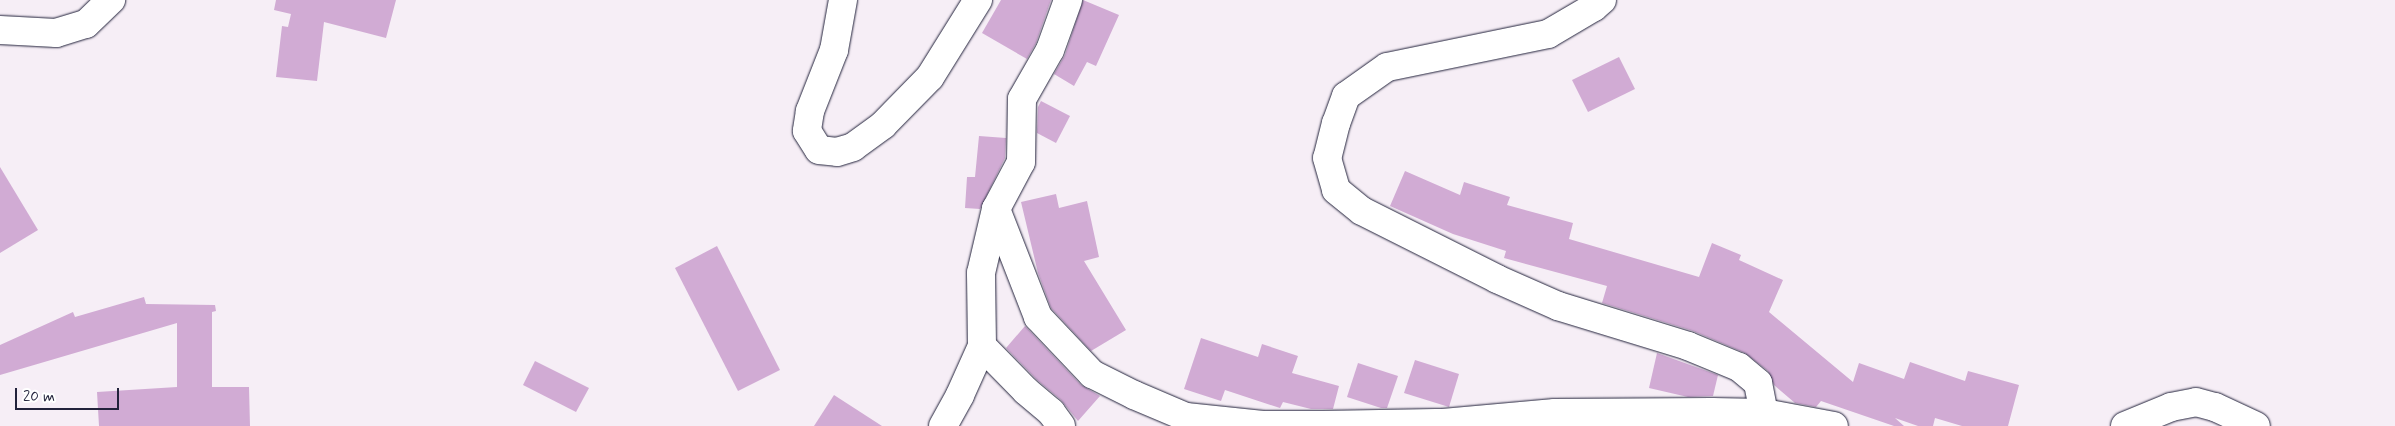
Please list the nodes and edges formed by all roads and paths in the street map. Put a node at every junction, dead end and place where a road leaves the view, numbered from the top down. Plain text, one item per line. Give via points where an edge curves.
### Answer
1 (111, 0) edge
2 (843, 0) edge
3 (978, 0) edge
4 (1068, 0) edge
5 (1602, 0) edge
6 (0, 30) edge
7 (996, 209) junction
8 (982, 346) junction
9 (1758, 420) edge
10 (943, 426) edge
11 (1061, 426) edge
12 (1834, 426) edge
13 (2126, 426) edge
14 (2256, 426) edge

1 - 6 street via 86,24 56,33
2 - 3 street via 834,50 810,111 808,131 819,150 837,152 853,147 883,125 930,77
4 - 7 street via 1050,50 1022,99 1021,162
5 - 9 street via 1594,8 1548,34 1387,67 1346,96 1327,158 1336,190 1362,211 1558,306 1688,346 1739,368 1758,382
7 - 8 street via 981,273
7 - 9 street via 1038,317 1092,374 1186,417 1263,425 1443,423 1555,413
8 - 10 street
8 - 11 street via 1051,412
9 - 12 street
13 - 14 street via 2171,407 2196,402

